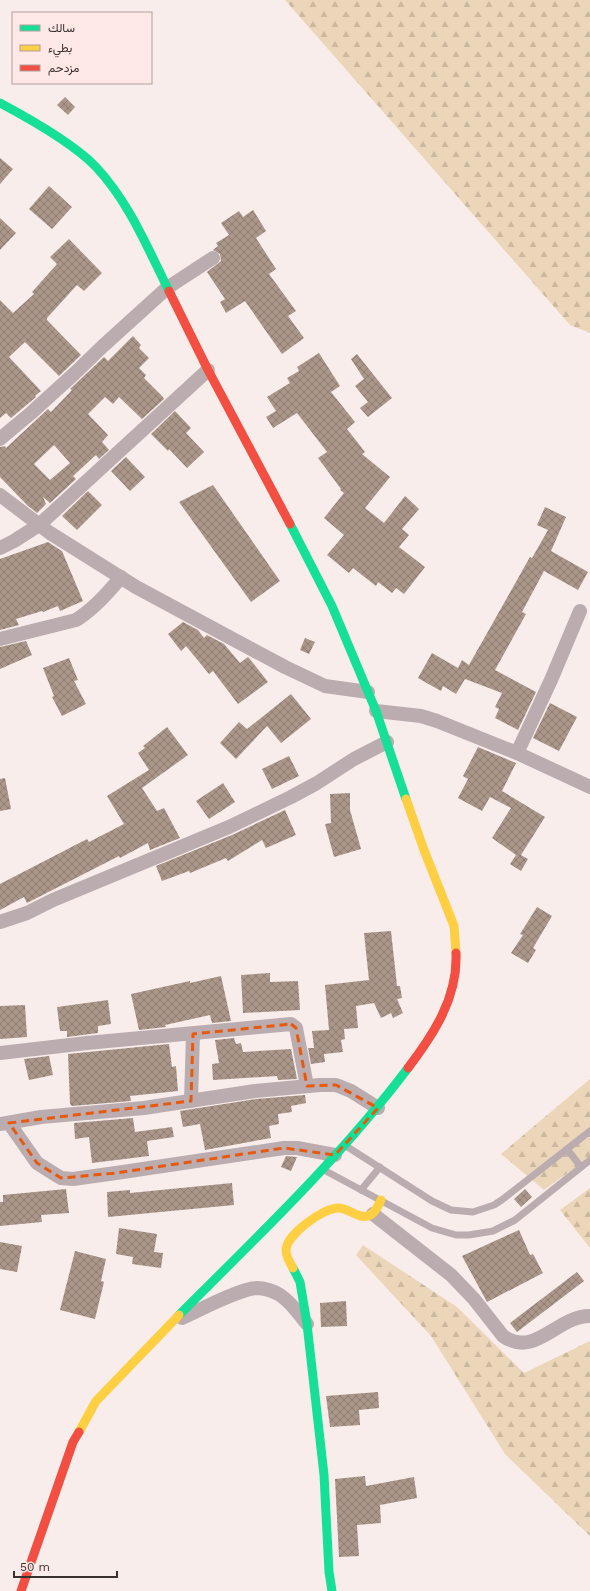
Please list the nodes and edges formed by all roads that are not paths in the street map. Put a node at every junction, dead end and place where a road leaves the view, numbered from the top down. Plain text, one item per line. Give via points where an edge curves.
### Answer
1 (0, 103) edge
2 (213, 258) dead end
3 (166, 288) junction
4 (208, 370) junction
5 (0, 439) edge
6 (0, 494) edge
7 (39, 525) junction
8 (0, 548) edge
9 (105, 566) junction
10 (121, 576) junction
11 (136, 587) junction
12 (107, 594) junction
13 (580, 611) dead end
14 (0, 639) edge
15 (368, 692) junction
16 (376, 711) junction
17 (387, 742) junction
18 (517, 753) junction
19 (590, 787) edge
20 (0, 922) edge
21 (193, 1034) junction
22 (0, 1053) edge
23 (307, 1086) junction
24 (191, 1101) junction
25 (378, 1108) junction
26 (4, 1123) edge
27 (590, 1131) edge
28 (344, 1144) junction
29 (567, 1149) junction
30 (335, 1155) junction
31 (590, 1160) edge
32 (380, 1167) junction
33 (581, 1167) junction
34 (322, 1169) junction
35 (361, 1190) junction
36 (381, 1200) junction
37 (373, 1214) junction
38 (590, 1316) edge
39 (171, 1323) junction
40 (307, 1324) junction
41 (21, 1591) edge
42 (332, 1591) edge

1 - 3 main road via 79,152 96,167 133,219
2 - 3 street
3 - 4 main road
3 - 5 street via 32,413
4 - 7 street
4 - 15 main road via 332,606
6 - 7 street
7 - 8 street
7 - 9 street
9 - 10 street
9 - 12 street
10 - 11 street
10 - 12 street
11 - 12 street
11 - 15 street via 285,667 326,686
12 - 14 street via 76,620
13 - 18 street
15 - 16 main road
16 - 17 main road
16 - 18 street via 422,716
17 - 20 street via 291,797 229,827 53,900 28,913
17 - 25 main road via 424,850 454,926 456,956 453,985 444,1013 430,1039
18 - 19 street
21 - 22 street
21 - 23 street via 291,1024 296,1028
21 - 24 street
23 - 24 street
23 - 25 street via 336,1085
24 - 26 street
25 - 28 main road
26 - 30 street via 37,1163 61,1178 73,1179 284,1148
27 - 29 lane
28 - 30 main road
28 - 32 lane
29 - 32 lane via 503,1200 489,1208 473,1212 441,1207
29 - 33 lane
30 - 34 main road
31 - 33 lane
32 - 35 lane
33 - 36 lane via 515,1220 481,1234 456,1235 438,1230
34 - 35 lane
34 - 39 main road
35 - 36 lane
36 - 37 main road
37 - 38 street via 455,1279 508,1340 528,1343 570,1320
37 - 40 main road via 366,1217 341,1208 329,1209 289,1240 287,1255 300,1282
39 - 40 street via 243,1291 257,1288 280,1295
39 - 41 main road via 96,1401 73,1442
40 - 42 main road via 324,1475

